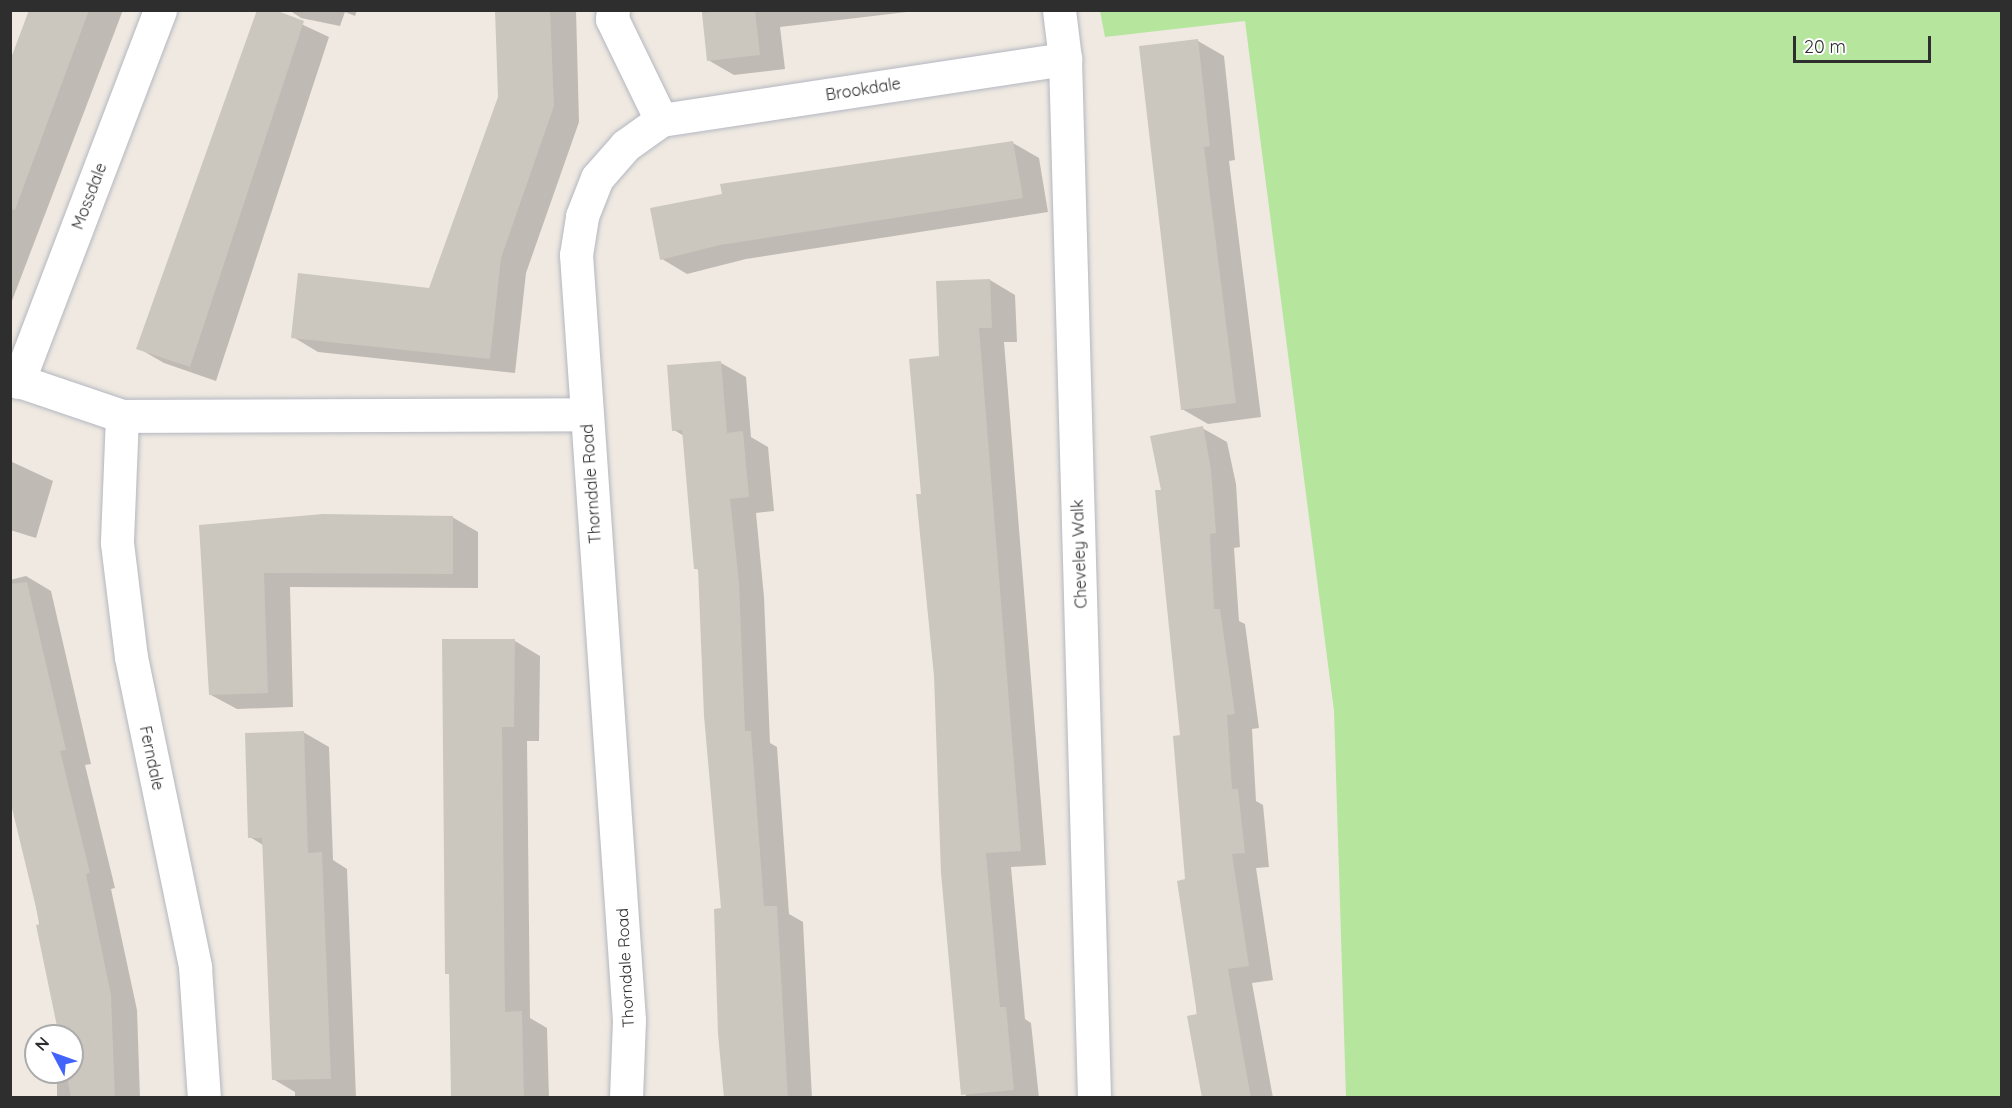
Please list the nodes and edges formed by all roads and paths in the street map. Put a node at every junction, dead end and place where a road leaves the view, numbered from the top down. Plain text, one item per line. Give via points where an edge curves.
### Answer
1 (160, 10) edge
2 (613, 10) edge
3 (1059, 10) edge
4 (1065, 59) junction
5 (661, 120) junction
6 (14, 380) edge
7 (585, 414) junction
8 (122, 416) junction
9 (204, 1098) edge
10 (626, 1098) edge
11 (1094, 1098) edge

1 - 6 street, Mossdale
2 - 5 street via 612,19
3 - 4 street, Cheveley Walk
4 - 5 street, Brookdale
4 - 11 street, Cheveley Walk
5 - 7 street, Brookdale via 626,145 597,178 582,216 576,255
6 - 8 street, Thorndale Road
7 - 8 street, Thorndale Road
7 - 10 street, Thorndale Road via 629,1020
8 - 9 street, Ferndale via 118,554 131,657 195,967

